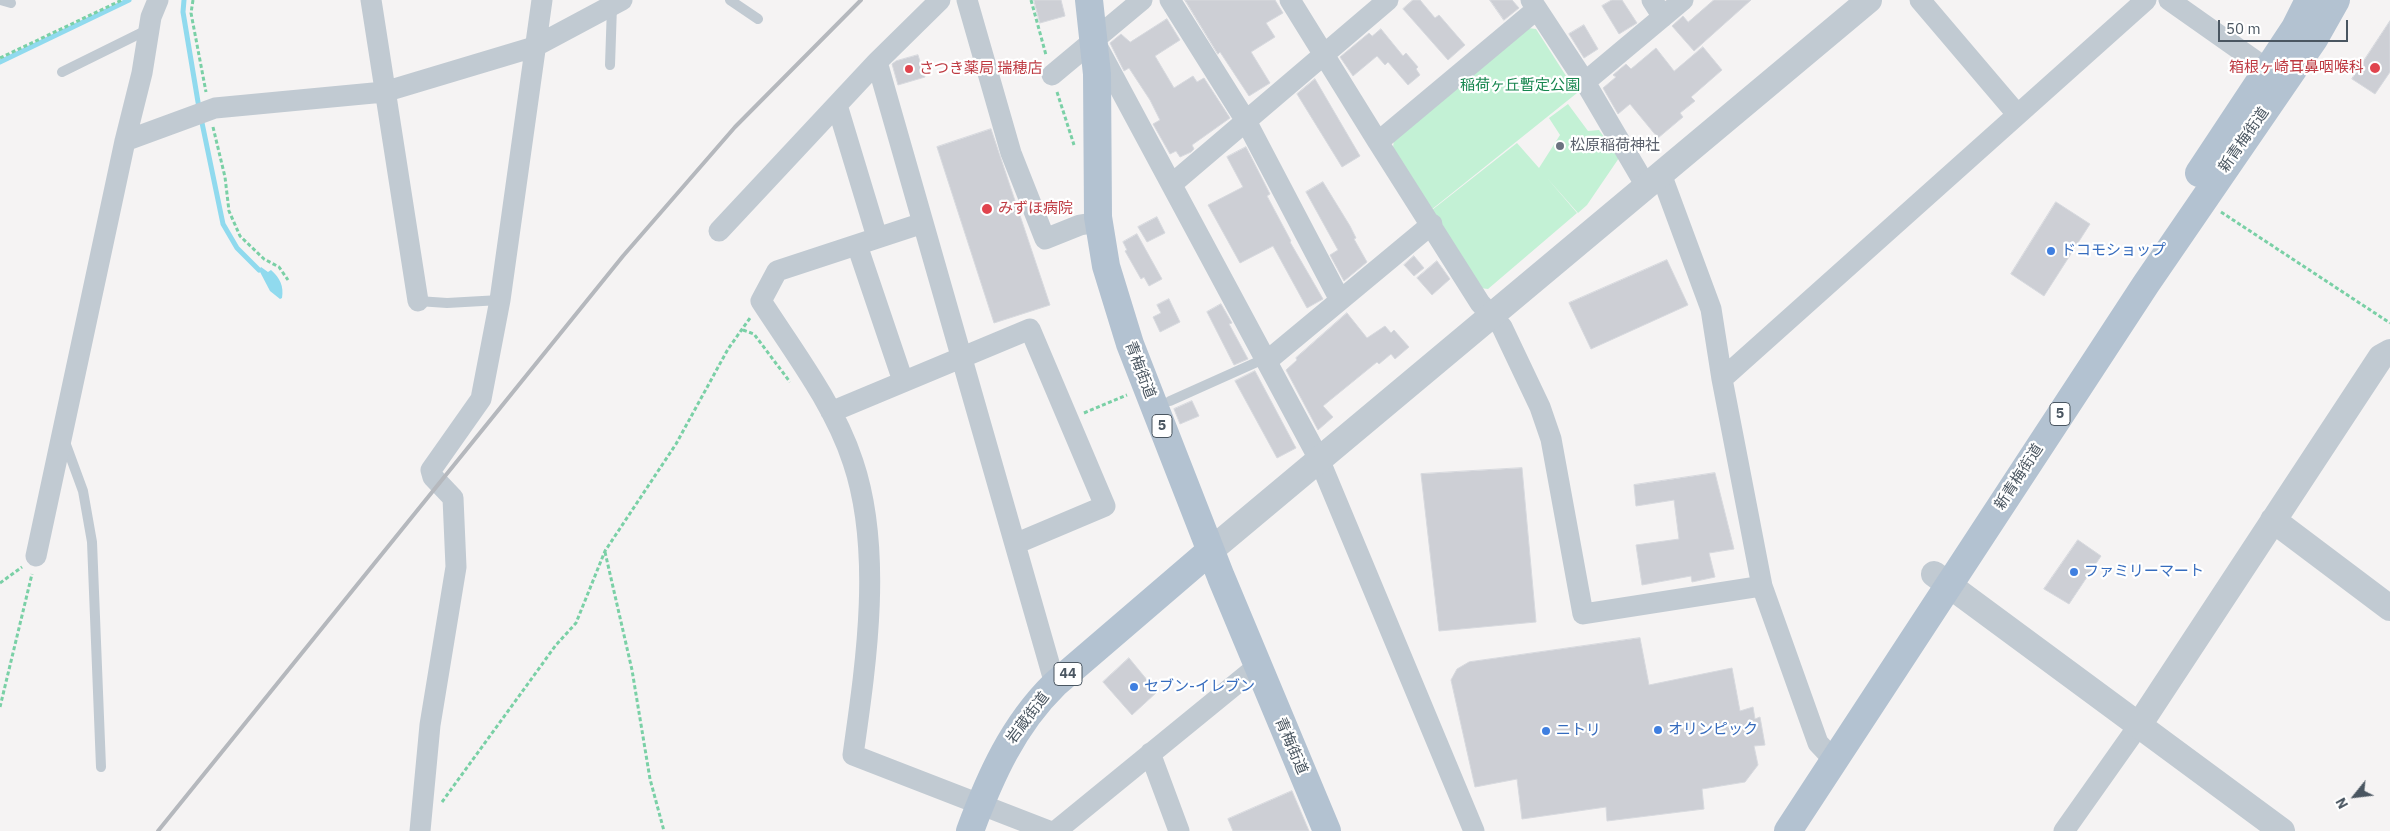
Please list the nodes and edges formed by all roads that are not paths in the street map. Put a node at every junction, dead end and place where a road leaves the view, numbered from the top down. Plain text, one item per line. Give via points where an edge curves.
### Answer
1 (158, 0) edge
2 (371, 0) edge
3 (542, 0) edge
4 (730, 0) edge
5 (940, 0) edge
6 (967, 0) edge
7 (1090, 0) edge
8 (1142, 0) edge
9 (1170, 0) edge
10 (1290, 0) edge
11 (1388, 0) edge
12 (1683, 0) edge
13 (1869, 0) edge
14 (1920, 0) edge
15 (2146, 0) edge
16 (2169, 0) edge
17 (2309, 0) edge
18 (2336, 0) edge
19 (615, 2) edge
20 (1534, 4) edge
21 (1657, 8) edge
22 (758, 19) dead end
23 (149, 29) junction
24 (1094, 41) junction
25 (534, 47) junction
26 (1324, 55) junction
27 (877, 62) junction
28 (610, 65) dead end
29 (2267, 69) junction
30 (62, 72) dead end
31 (1052, 76) road end
32 (1585, 82) junction
33 (384, 92) junction
34 (837, 105) junction
35 (2017, 114) junction
36 (1246, 121) junction
37 (125, 141) junction
38 (1378, 142) junction
39 (1653, 180) junction
40 (1172, 184) junction
41 (1099, 222) junction
42 (923, 223) junction
43 (1432, 224) junction
44 (719, 231) dead end
45 (877, 237) junction
46 (857, 245) junction
47 (500, 300) junction
48 (1340, 300) junction
49 (418, 301) joint
50 (1492, 316) junction
51 (2390, 352) edge
52 (961, 356) junction
53 (1267, 360) junction
54 (1722, 379) junction
55 (903, 381) junction
56 (1170, 401) dead end
57 (831, 412) junction
58 (62, 434) junction
59 (1319, 459) junction
60 (2273, 520) junction
61 (1015, 544) junction
62 (1210, 551) junction
63 (36, 556) road end
64 (1941, 580) junction
65 (1762, 586) junction
66 (2390, 608) edge
67 (1258, 666) junction
68 (1055, 684) junction
69 (2139, 725) junction
70 (1150, 753) junction
71 (1828, 754) junction
72 (101, 767) dead end
73 (980, 804) junction
74 (420, 831) edge
75 (970, 831) edge
76 (1049, 831) edge
77 (1056, 831) edge
78 (1179, 831) edge
79 (1327, 831) edge
80 (1474, 831) edge
81 (1768, 831) edge
82 (1788, 831) edge
83 (2064, 831) edge
84 (2282, 831) edge

1 - 23 street
2 - 33 street
3 - 25 street
4 - 22 lane
5 - 27 street
6 - 41 street via 1011,153 1045,239 1080,225
7 - 24 main road, 青梅街道 / 5
8 - 24 street
9 - 36 street
10 - 26 street
11 - 26 street
12 - 21 street
13 - 39 street
14 - 35 street
15 - 35 street
16 - 29 street
17 - 29 main road, 新青梅街道 / 5 via 2295,28
18 - 64 main road, 新青梅街道 / 5 via 2314,39
19 - 25 street
19 - 28 lane
20 - 32 street
20 - 38 street
21 - 32 street
23 - 30 lane
23 - 37 street
24 - 31 street
24 - 40 street
24 - 41 main road, 青梅街道 / 5
25 - 33 street
25 - 47 street
26 - 36 street
26 - 38 street
27 - 34 street
27 - 42 street
29 - 64 main road, 新青梅街道 / 5
32 - 39 street
33 - 37 street via 203,112
33 - 49 street
34 - 44 street
34 - 45 street
35 - 54 street
36 - 40 street
36 - 48 street
37 - 58 street
38 - 43 street
39 - 50 street
39 - 54 street via 1711,309
40 - 53 street
41 - 62 main road, 青梅街道 / 5 via 1112,286 1130,344
42 - 45 street
42 - 52 street
43 - 48 street
43 - 50 street via 1480,303
45 - 46 street
46 - 55 street
46 - 57 street via 777,271 761,301
47 - 49 lane
47 - 74 street via 481,399 431,470 433,477 452,498 456,568 430,725
48 - 53 street
50 - 59 street
50 - 65 street via 1502,327 1552,439 1583,614
51 - 60 street via 2381,357
52 - 55 street
52 - 61 street
52 - 61 street via 1030,329 1105,506
53 - 56 lane
53 - 59 street
54 - 65 street
55 - 57 street
57 - 73 street via 853,462 870,539 862,693 853,755
58 - 63 street
58 - 72 lane via 83,491 92,542
59 - 62 street
59 - 80 street
60 - 66 street
60 - 69 street
61 - 68 street
62 - 67 main road, 青梅街道 / 5
62 - 68 main road, 岩蔵街道 / 44
64 - 69 street
64 - 71 main road, 新青梅街道 / 5
65 - 71 street via 1790,669
67 - 70 street
67 - 79 main road, 青梅街道 / 5
68 - 73 main road, 岩蔵街道 / 44 via 1012,739
69 - 83 street
69 - 84 street
70 - 77 street
70 - 78 street
71 - 81 main road, 新青梅街道 / 5
71 - 82 main road, 新青梅街道 / 5
73 - 75 main road, 岩蔵街道 / 44
73 - 76 street

